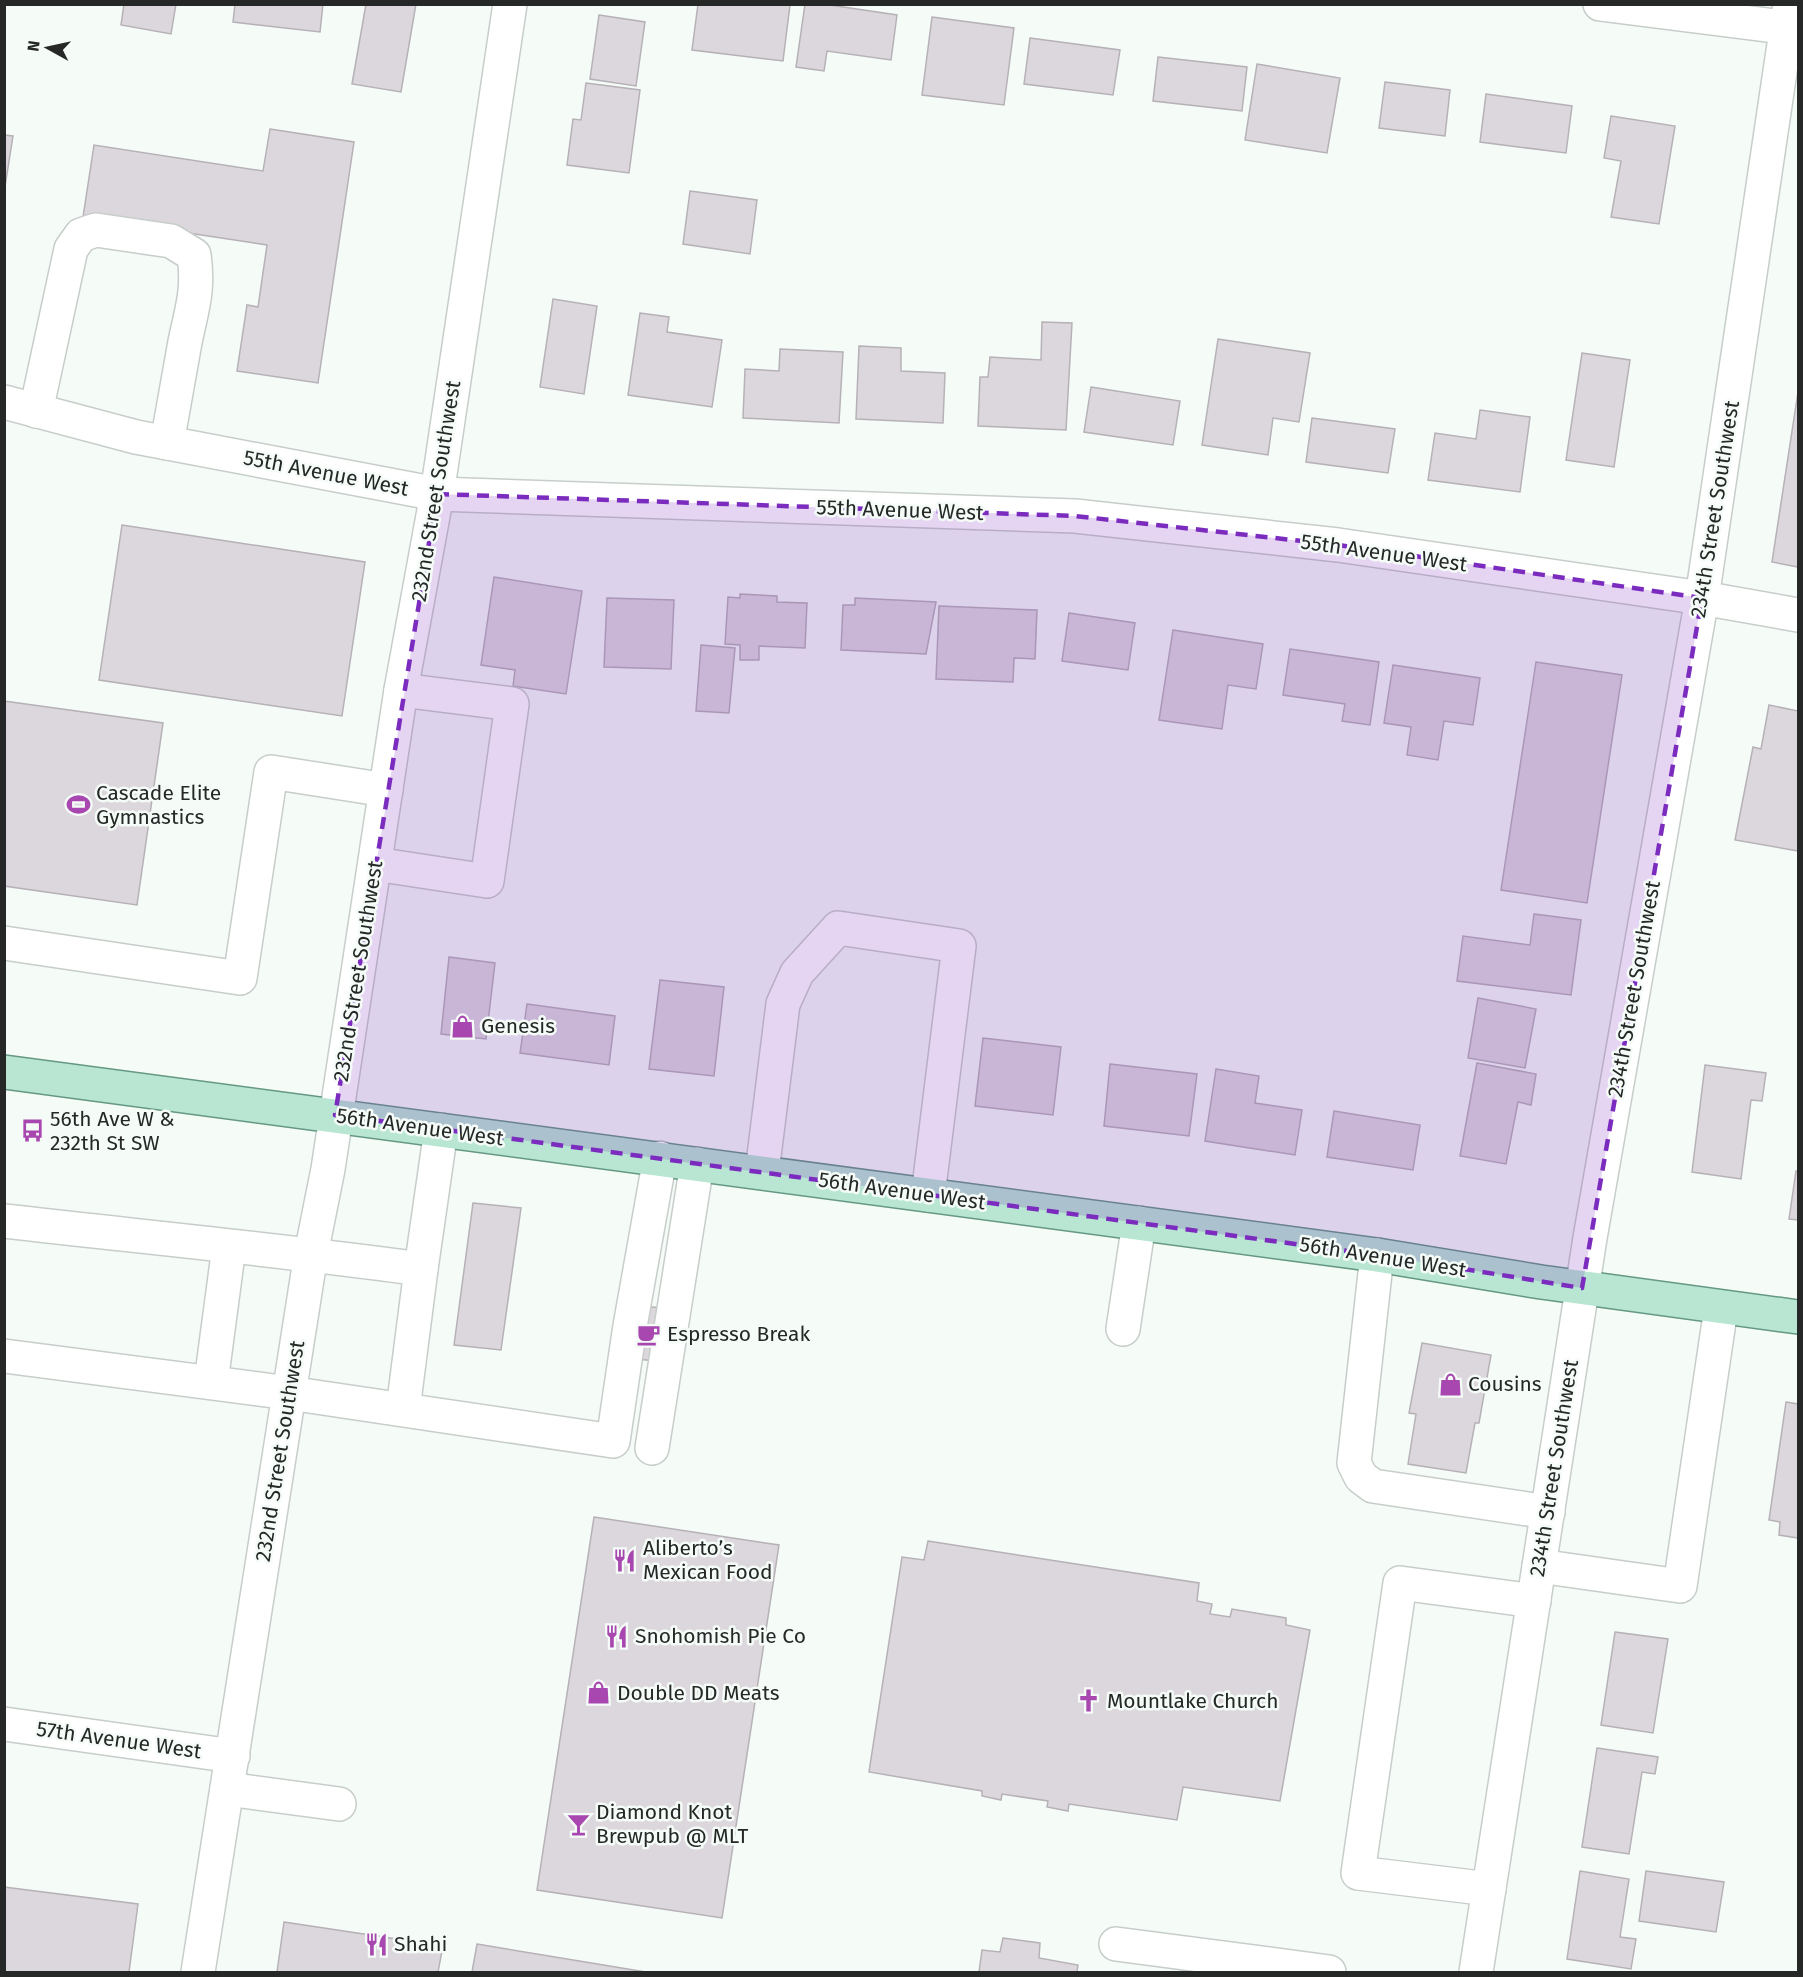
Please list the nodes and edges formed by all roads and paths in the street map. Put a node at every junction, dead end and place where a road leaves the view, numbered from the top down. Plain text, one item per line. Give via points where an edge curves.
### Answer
1 (510, 4) edge
2 (1600, 4) edge
3 (1792, 20) edge
4 (4, 402) edge
5 (36, 411) junction
6 (167, 443) junction
7 (437, 494) junction
8 (1702, 598) junction
9 (1798, 615) edge
10 (401, 690) junction
11 (386, 790) junction
12 (375, 864) junction
13 (4, 943) edge
14 (4, 1072) edge
15 (335, 1115) junction
16 (441, 1130) junction
17 (660, 1158) junction
18 (697, 1164) junction
19 (762, 1172) junction
20 (928, 1195) junction
21 (4, 1221) edge
22 (1139, 1223) junction
23 (229, 1247) junction
24 (311, 1254) junction
25 (1377, 1254) junction
26 (422, 1269) junction
27 (1582, 1288) junction
28 (1721, 1308) junction
29 (1798, 1317) edge
30 (1123, 1329) dead end
31 (4, 1356) edge
32 (211, 1382) junction
33 (289, 1392) junction
34 (402, 1409) junction
35 (652, 1448) dead end
36 (1548, 1512) junction
37 (1539, 1566) junction
38 (1534, 1601) junction
39 (4, 1724) edge
40 (232, 1756) junction
41 (227, 1789) junction
42 (339, 1804) dead end
43 (1489, 1889) junction
44 (1116, 1944) dead end
45 (198, 1972) edge
46 (1329, 1972) edge
47 (1476, 1972) edge

1 - 7 street, 232nd Street Southwest
2 - 3 street
3 - 8 street, 234th Street Southwest
4 - 5 street, 55th Avenue West
5 - 6 street, 55th Avenue West
5 - 6 street via 71,249 81,235 96,230 171,241 194,255 197,275
6 - 7 street, 55th Avenue West
7 - 8 street, 55th Avenue West via 1075,516 1338,545
7 - 10 street, 232nd Street Southwest
8 - 9 street, 55th Avenue West
8 - 27 street, 234th Street Southwest
10 - 11 street, 232nd Street Southwest
10 - 12 street via 512,704 487,881
11 - 12 street, 232nd Street Southwest
11 - 13 street via 271,772 240,978
12 - 15 street, 232nd Street Southwest
14 - 15 main road, 56th Avenue West
15 - 16 main road, 56th Avenue West
15 - 24 street, 232nd Street Southwest
16 - 17 main road, 56th Avenue West
16 - 26 street
17 - 18 main road, 56th Avenue West
17 - 34 street via 613,1441
18 - 19 main road, 56th Avenue West
18 - 35 street
19 - 20 main road, 56th Avenue West
19 - 20 street via 783,1004 797,973 838,928 959,946
20 - 22 main road, 56th Avenue West
21 - 23 street
22 - 25 main road, 56th Avenue West
22 - 30 street
23 - 24 street
23 - 32 street
24 - 26 street
24 - 33 street, 232nd Street Southwest
25 - 27 main road, 56th Avenue West
25 - 36 street via 1354,1463 1361,1478 1373,1486
26 - 34 street
27 - 28 main road, 56th Avenue West
27 - 36 street, 234th Street Southwest
28 - 29 main road, 56th Avenue West
28 - 37 street via 1680,1586
31 - 32 street
32 - 33 street
33 - 34 street
33 - 40 street, 232nd Street Southwest
36 - 37 street, 234th Street Southwest
37 - 38 street, 234th Street Southwest
38 - 43 street, 234th Street Southwest
38 - 43 street via 1400,1583 1358,1873
39 - 40 street, 57th Avenue West
40 - 41 street, 232nd Street Southwest
41 - 42 street
41 - 45 street, 232nd Street Southwest
43 - 47 street, 234th Street Southwest
44 - 46 street

